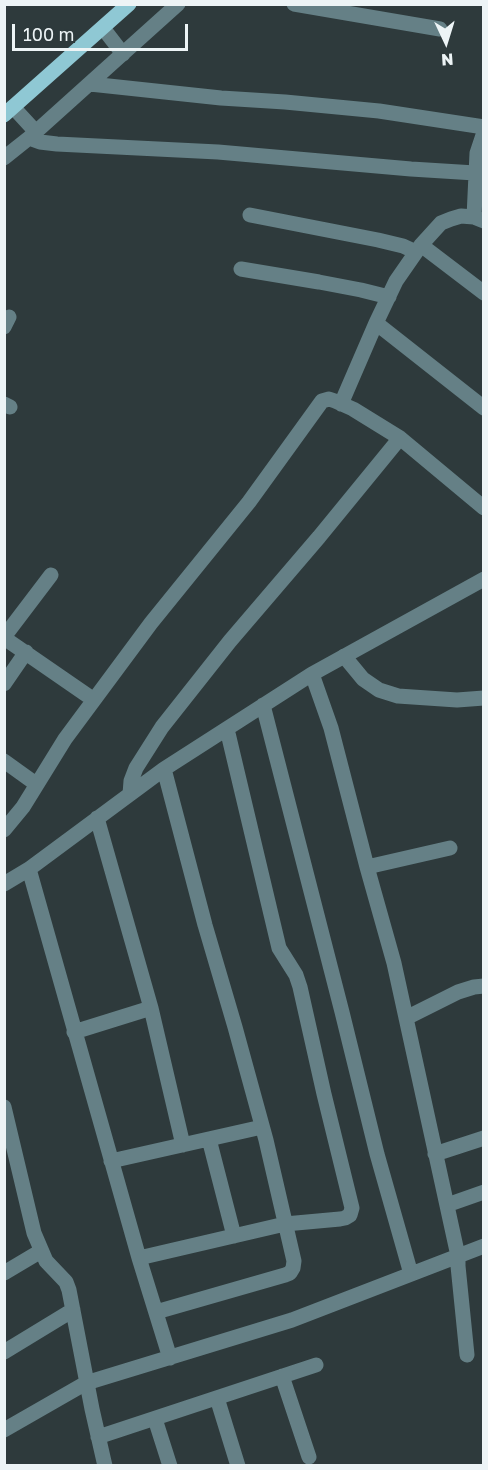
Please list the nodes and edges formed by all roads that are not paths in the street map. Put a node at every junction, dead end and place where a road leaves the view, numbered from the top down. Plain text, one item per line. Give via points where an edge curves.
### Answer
1 (129, 4) edge
2 (178, 4) edge
3 (294, 4) edge
4 (103, 28) junction
5 (440, 29) dead end
6 (123, 54) junction
7 (90, 84) junction
8 (9, 111) edge
9 (32, 135) junction
10 (483, 135) edge
11 (4, 158) edge
12 (475, 173) junction
13 (250, 215) dead end
14 (479, 219) edge
15 (419, 248) junction
16 (241, 269) dead end
17 (483, 293) edge
18 (389, 297) junction
19 (376, 323) junction
20 (341, 404) junction
21 (483, 408) edge
22 (400, 438) junction
23 (483, 508) edge
24 (51, 575) dead end
25 (483, 579) edge
26 (4, 638) edge
27 (26, 652) junction
28 (344, 656) junction
29 (312, 674) junction
30 (4, 684) edge
31 (483, 698) edge
32 (94, 700) junction
33 (263, 705) junction
34 (227, 729) junction
35 (4, 761) edge
36 (164, 769) junction
37 (36, 784) junction
38 (130, 794) junction
39 (97, 818) junction
40 (4, 831) edge
41 (450, 848) dead end
42 (367, 867) junction
43 (28, 869) junction
44 (4, 884) edge
45 (483, 986) edge
46 (151, 1008) junction
47 (406, 1018) junction
48 (74, 1032) junction
49 (4, 1107) edge
50 (262, 1127) junction
51 (483, 1138) edge
52 (209, 1139) junction
53 (183, 1145) junction
54 (435, 1154) junction
55 (111, 1161) junction
56 (483, 1192) edge
57 (447, 1205) junction
58 (285, 1224) junction
59 (234, 1236) junction
60 (483, 1246) edge
61 (41, 1251) junction
62 (458, 1256) junction
63 (139, 1258) junction
64 (4, 1273) edge
65 (411, 1274) junction
66 (73, 1310) junction
67 (156, 1312) junction
68 (4, 1352) edge
69 (467, 1355) dead end
70 (170, 1358) junction
71 (316, 1365) dead end
72 (282, 1376) junction
73 (86, 1383) junction
74 (217, 1398) junction
75 (155, 1419) junction
76 (4, 1430) edge
77 (98, 1437) junction
78 (309, 1457) dead end
79 (105, 1466) edge
80 (170, 1466) edge
81 (238, 1466) edge

1 - 4 main road
2 - 6 street
3 - 5 street
4 - 6 street
4 - 8 main road
6 - 7 street
7 - 9 street
7 - 10 street via 379,111
8 - 9 street
9 - 11 street
9 - 12 street via 40,142 57,144 218,152
10 - 12 street
12 - 14 street
13 - 15 street
14 - 15 street via 451,219 441,224
15 - 17 street
15 - 18 street
16 - 18 street
18 - 19 street
19 - 20 street
19 - 21 street
20 - 22 street
20 - 32 street via 329,399 322,401 249,502
22 - 23 street
22 - 38 street via 162,727 136,768
24 - 26 street
25 - 28 street
26 - 27 street
27 - 30 street
27 - 32 street
28 - 29 street
28 - 31 street via 363,679 398,696
29 - 33 street
29 - 42 street via 331,728
32 - 37 street
33 - 34 street
33 - 65 street
34 - 36 street
34 - 58 street via 279,948 300,987 352,1208 345,1218
35 - 37 street
36 - 38 street
36 - 50 street
37 - 40 street
38 - 39 street
39 - 43 street
39 - 46 street
41 - 42 street
42 - 47 street
43 - 44 street
43 - 48 street
45 - 47 street via 458,992
46 - 48 street
46 - 53 street
47 - 54 street
48 - 55 street
49 - 61 street
50 - 52 street
50 - 58 street
51 - 54 street
52 - 53 street
52 - 59 street
53 - 55 street
54 - 57 street
55 - 63 street
56 - 57 street
57 - 62 street
58 - 59 street
58 - 67 street via 294,1262 290,1273
59 - 63 street
60 - 62 street
61 - 64 street
61 - 66 street via 66,1282
62 - 65 street
62 - 69 street
63 - 67 street
65 - 70 street via 292,1320
66 - 68 street
66 - 73 street
67 - 70 street
70 - 73 street
71 - 72 street
72 - 74 street
72 - 78 street
73 - 76 street
73 - 77 street
74 - 75 street
74 - 81 street
75 - 77 street
75 - 80 street
77 - 79 street

